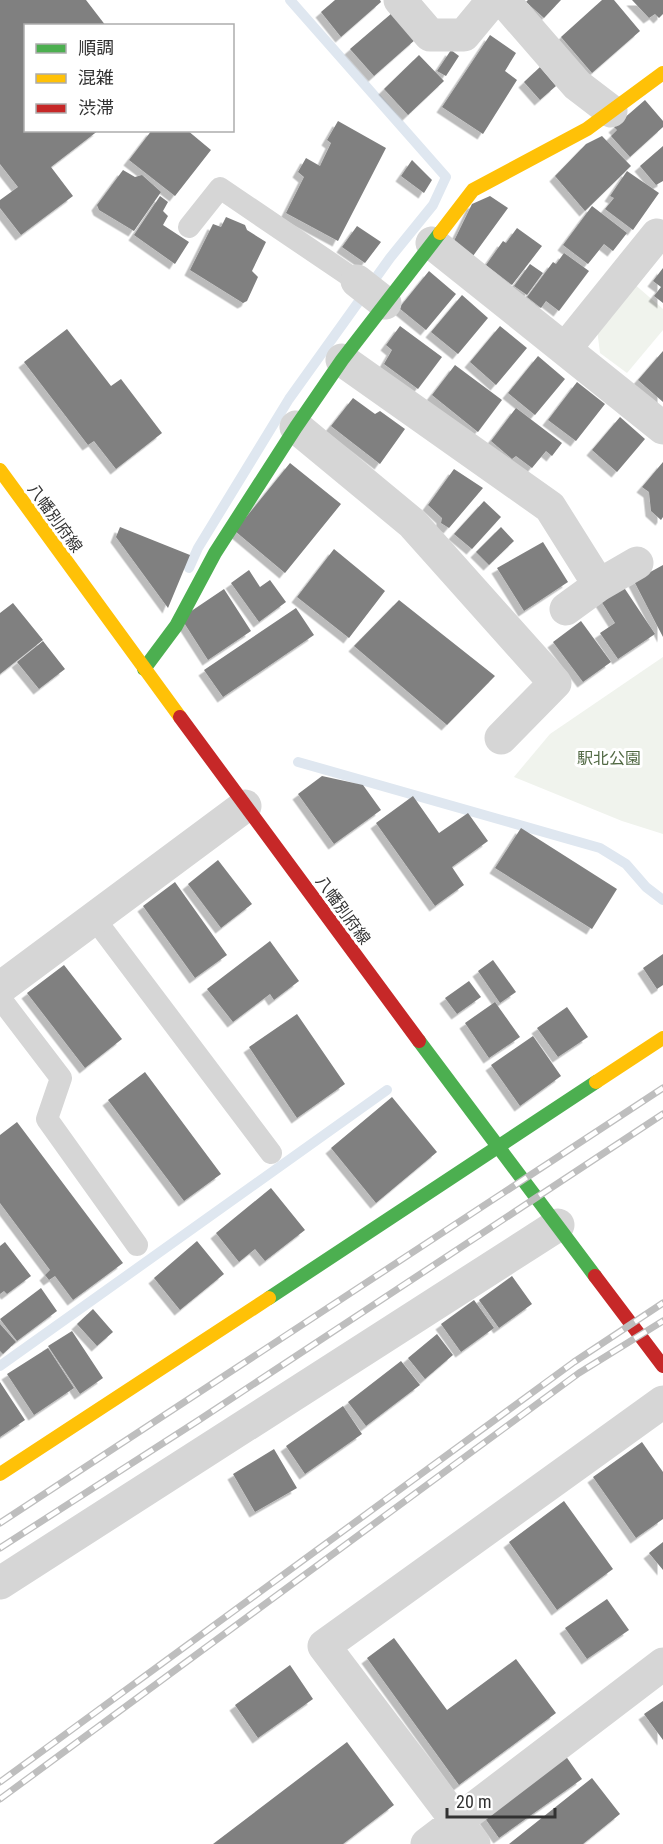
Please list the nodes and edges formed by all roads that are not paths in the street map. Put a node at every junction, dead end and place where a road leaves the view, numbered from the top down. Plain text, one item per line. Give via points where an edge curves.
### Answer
1 (400, 0) edge
2 (493, 0) edge
3 (503, 0) edge
4 (663, 73) edge
5 (611, 111) junction
6 (189, 227) dead end
7 (657, 235) dead end
8 (432, 243) junction
9 (374, 294) junction
10 (565, 349) junction
11 (342, 360) junction
12 (296, 427) junction
13 (663, 428) edge
14 (0, 470) edge
15 (637, 563) dead end
16 (599, 585) junction
17 (566, 609) dead end
18 (144, 669) junction
19 (501, 738) dead end
20 (245, 806) junction
21 (94, 918) junction
22 (0, 988) edge
23 (0, 998) edge
24 (663, 1038) edge
25 (497, 1146) junction
26 (271, 1153) dead end
27 (558, 1225) junction
28 (137, 1245) dead end
29 (663, 1366) edge
30 (663, 1402) edge
31 (0, 1474) edge
32 (0, 1583) edge
33 (663, 1664) edge
34 (466, 1833) edge
35 (427, 1844) edge

1 - 2 street via 430,35 464,35
3 - 5 street via 577,85
4 - 5 street
5 - 8 street via 587,129 473,190
6 - 9 lane via 220,188
7 - 10 street
8 - 9 street
8 - 10 street
9 - 11 street
10 - 13 street
11 - 12 street
11 - 16 street via 550,507
12 - 18 street via 215,553 176,626
12 - 19 street via 412,523 555,683
14 - 18 street, 八幡別府線
15 - 16 street
16 - 17 street
18 - 20 street, 八幡別府線
20 - 21 street
20 - 25 street, 八幡別府線
21 - 22 street
21 - 26 lane
23 - 28 lane via 61,1078 47,1119
24 - 25 street
25 - 27 street, 八幡別府線
25 - 31 street
27 - 29 street, 八幡別府線
27 - 32 street
30 - 34 street via 324,1646
33 - 34 street
34 - 35 street

